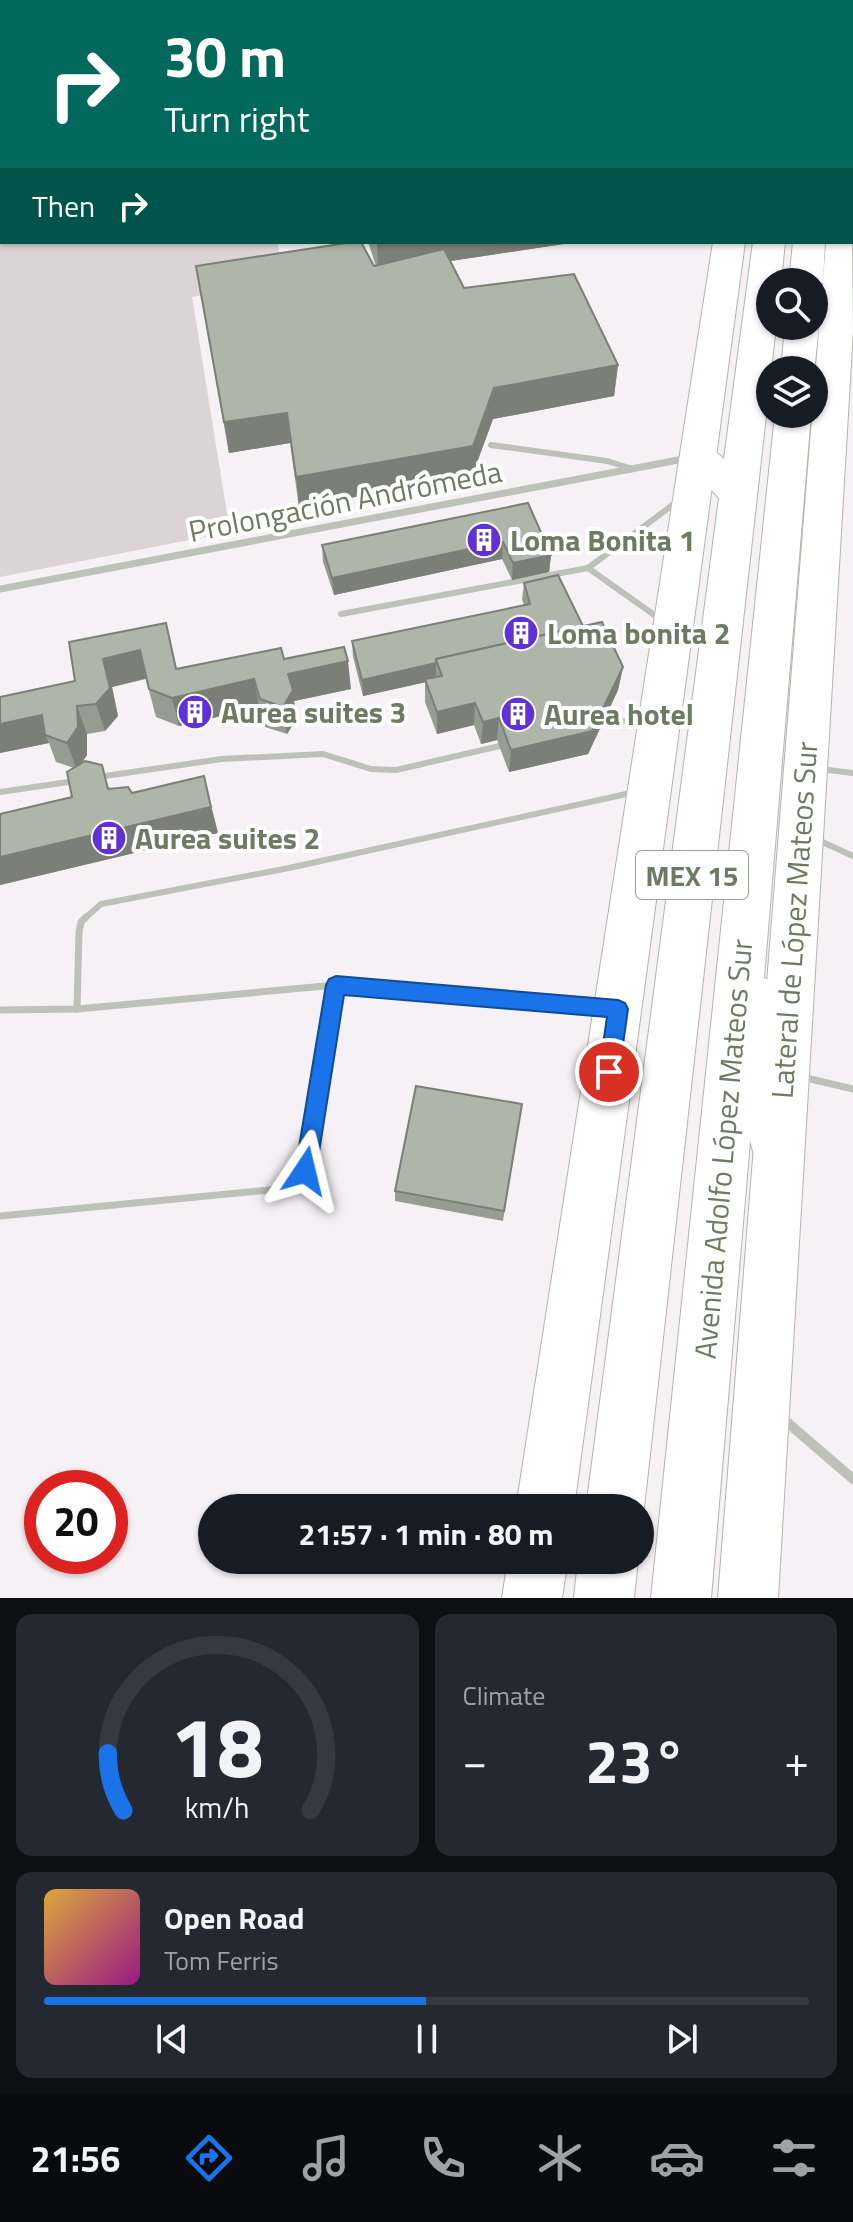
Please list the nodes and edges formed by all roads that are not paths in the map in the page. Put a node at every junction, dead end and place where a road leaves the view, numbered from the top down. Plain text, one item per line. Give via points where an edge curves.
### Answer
1 (729, 244) edge
2 (769, 244) edge
3 (809, 244) edge
4 (842, 244) edge
5 (807, 268) edge
6 (828, 365) edge
7 (820, 428) edge
8 (822, 428) edge
9 (491, 445) dead end
10 (633, 469) junction
11 (710, 480) junction
12 (588, 568) junction
13 (0, 589) edge
14 (341, 614) dead end
15 (673, 629) junction
16 (661, 714) junction
17 (585, 729) edge
18 (509, 744) edge
19 (805, 766) junction
20 (853, 773) edge
21 (92, 778) edge
22 (77, 780) edge
23 (650, 787) junction
24 (0, 792) edge
25 (800, 831) junction
26 (853, 856) edge
27 (745, 923) junction
28 (336, 985) junction
29 (77, 1009) junction
30 (618, 1009) junction
31 (0, 1010) edge
32 (783, 1073) junction
33 (853, 1089) edge
34 (777, 1153) junction
35 (0, 1216) edge
36 (763, 1401) junction
37 (853, 1479) edge
38 (547, 1494) edge
39 (616, 1494) edge
40 (536, 1574) edge
41 (607, 1574) edge
42 (532, 1598) edge
43 (604, 1598) edge
44 (681, 1598) edge
45 (748, 1598) edge

1 - 11 main road
2 - 11 main road, Avenida Adolfo López Mateos Sur / MEX 15
3 - 5 main road
4 - 6 main road, Lateral de López Mateos Sur
7 - 27 main road, Avenida Adolfo López Mateos Sur / MEX 15
8 - 19 main road, Lateral de López Mateos Sur
9 - 10 lane
10 - 11 street, Prolongación Andrómeda
10 - 13 street, Prolongación Andrómeda
11 - 12 lane
11 - 15 main road
11 - 39 main road, Avenida Adolfo López Mateos Sur / MEX 15
12 - 14 lane
12 - 15 lane
15 - 16 main road
16 - 17 lane
16 - 23 main road
18 - 21 lane via 396,770 362,767 323,754 222,759
19 - 20 lane
19 - 25 main road, Lateral de López Mateos Sur
22 - 24 lane
23 - 29 lane via 576,807 101,904 81,922
23 - 30 main road
25 - 26 lane
25 - 32 main road, Lateral de López Mateos Sur
27 - 34 main road
27 - 44 main road, Avenida Adolfo López Mateos Sur / MEX 15
28 - 29 lane
28 - 30 lane
28 - 35 lane via 308,1160 299,1179 279,1189
29 - 31 lane
30 - 38 main road
32 - 33 lane
32 - 34 main road, Lateral de López Mateos Sur
34 - 36 main road, Lateral de López Mateos Sur
36 - 37 street
36 - 45 main road, Lateral de López Mateos Sur
40 - 42 main road
41 - 43 main road

